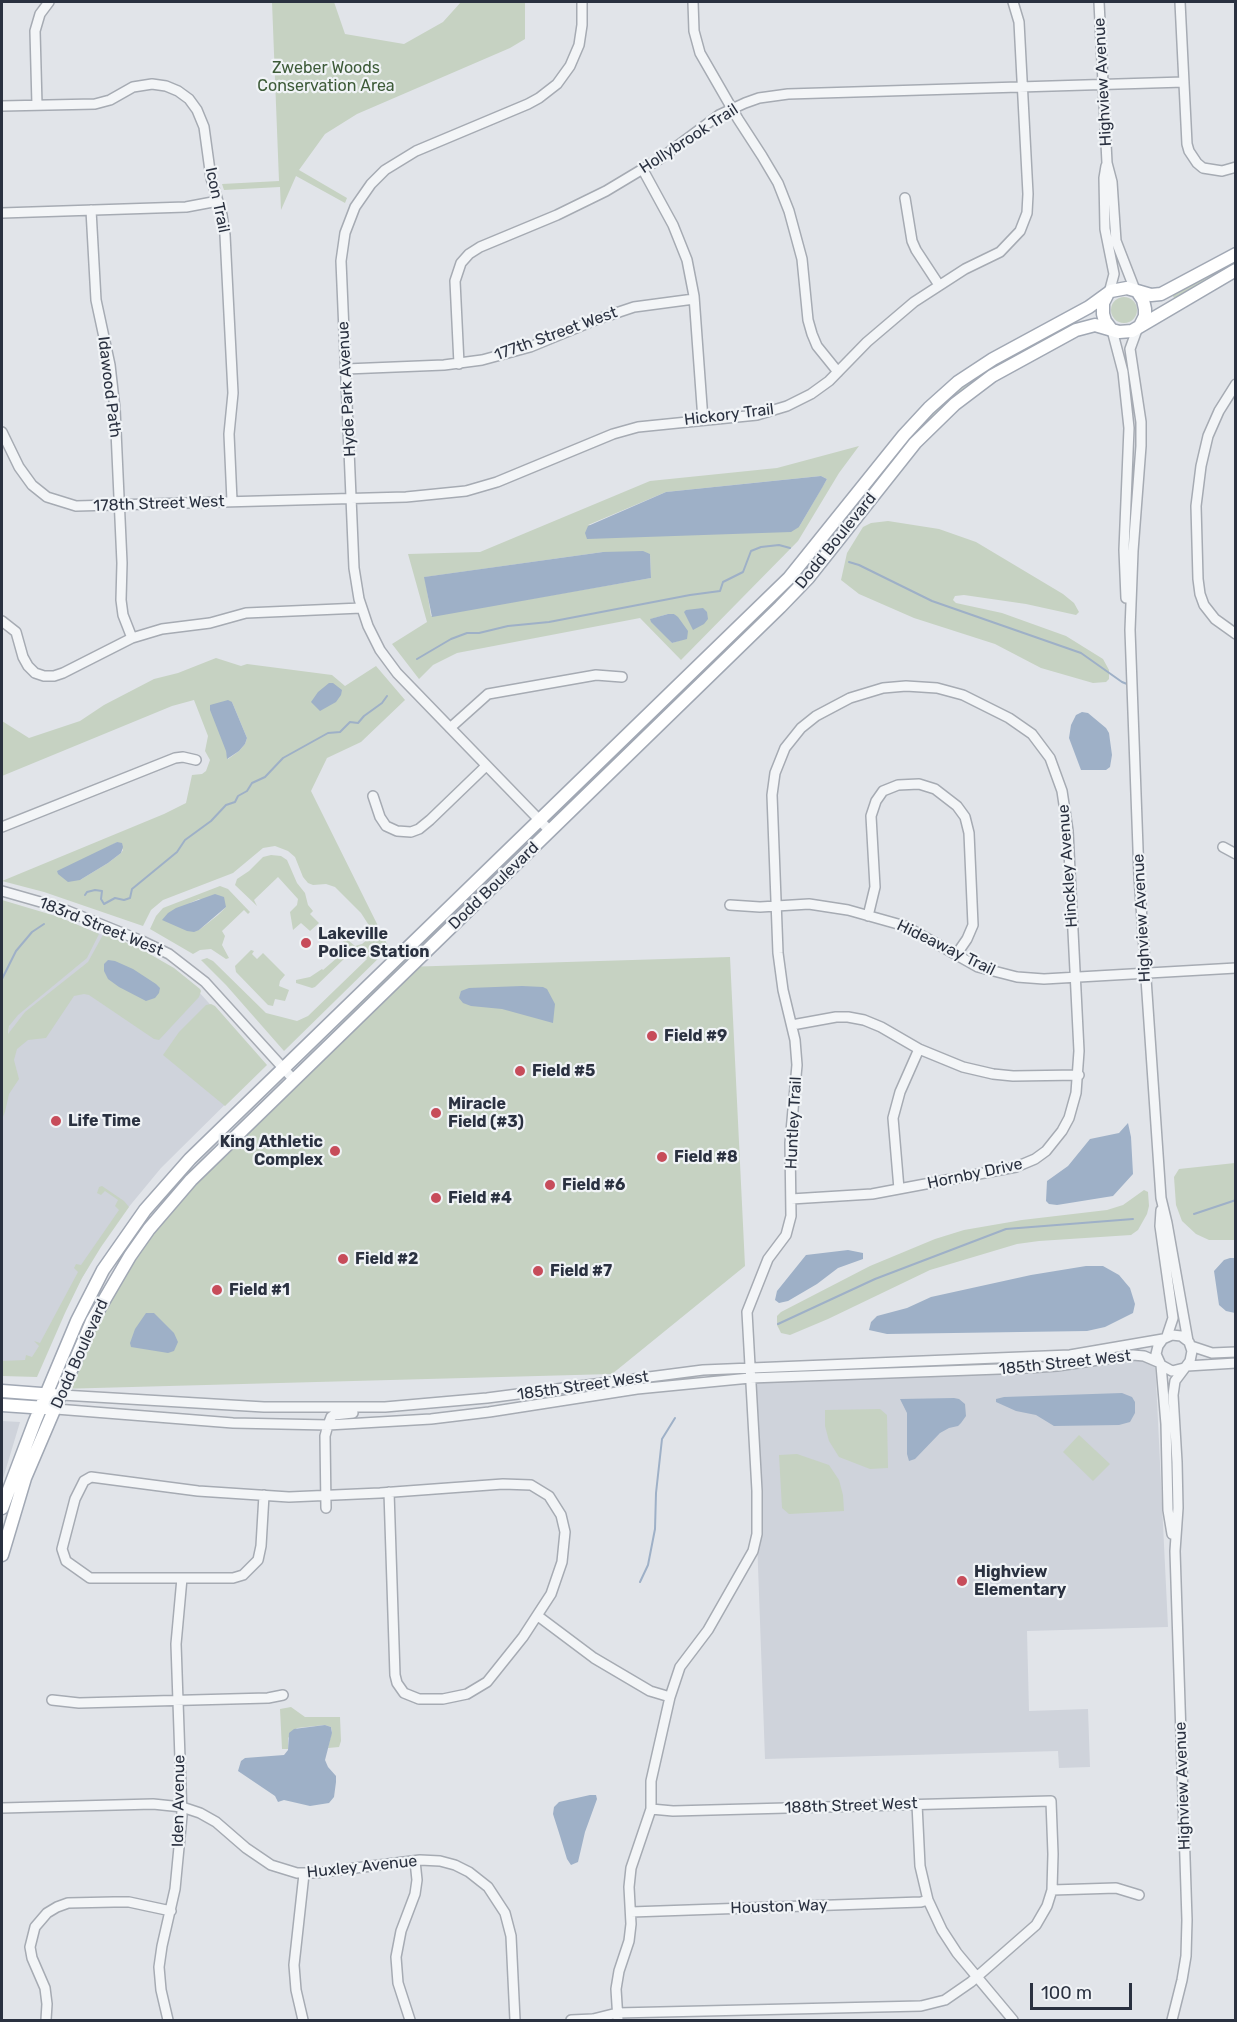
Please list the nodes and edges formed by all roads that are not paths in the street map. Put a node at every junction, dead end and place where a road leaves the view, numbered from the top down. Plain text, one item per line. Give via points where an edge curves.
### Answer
1 (49, 2) edge
2 (582, 2) edge
3 (693, 2) edge
4 (1014, 2) edge
5 (1099, 2) edge
6 (1180, 2) edge
7 (1184, 82) junction
8 (1102, 86) junction
9 (1022, 88) junction
10 (36, 105) junction
11 (2, 106) edge
12 (732, 108) junction
13 (1107, 163) junction
14 (1236, 167) edge
15 (643, 170) junction
16 (905, 198) dead end
17 (218, 201) junction
18 (91, 210) junction
19 (2, 213) edge
20 (1236, 254) edge
21 (1236, 270) edge
22 (939, 285) junction
23 (1136, 291) junction
24 (1108, 294) junction
25 (694, 299) junction
26 (1139, 327) junction
27 (1111, 329) junction
28 (459, 364) junction
29 (346, 369) junction
30 (838, 372) junction
31 (1236, 384) edge
32 (703, 420) junction
33 (2, 432) edge
34 (352, 498) junction
35 (232, 501) junction
36 (119, 505) junction
37 (361, 608) junction
38 (2, 621) edge
39 (1130, 630) junction
40 (1236, 634) edge
41 (132, 638) junction
42 (622, 677) dead end
43 (450, 728) junction
44 (196, 760) dead end
45 (486, 766) junction
46 (373, 796) dead end
47 (540, 820) junction
48 (2, 827) edge
49 (550, 831) junction
50 (1224, 847) dead end
51 (1236, 854) edge
52 (2, 891) edge
53 (730, 905) dead end
54 (777, 905) junction
55 (868, 916) junction
56 (956, 955) junction
57 (1236, 968) edge
58 (1144, 973) junction
59 (1075, 977) junction
60 (792, 1025) junction
61 (919, 1049) junction
62 (284, 1070) junction
63 (1079, 1075) junction
64 (294, 1080) junction
65 (899, 1189) junction
66 (791, 1198) junction
67 (1162, 1205) junction
68 (1165, 1338) junction
69 (1190, 1343) junction
70 (1236, 1352) edge
71 (1160, 1363) junction
72 (1236, 1363) edge
73 (749, 1367) junction
74 (1186, 1367) junction
75 (750, 1378) junction
76 (2, 1390) edge
77 (47, 1394) junction
78 (62, 1395) junction
79 (2, 1405) edge
80 (385, 1407) junction
81 (40, 1408) junction
82 (56, 1409) junction
83 (328, 1425) junction
84 (389, 1492) junction
85 (264, 1495) junction
86 (326, 1496) junction
87 (2, 1508) edge
88 (326, 1508) dead end
89 (1175, 1551) junction
90 (2, 1555) edge
91 (182, 1578) junction
92 (538, 1616) junction
93 (283, 1695) dead end
94 (670, 1697) junction
95 (52, 1700) dead end
96 (179, 1700) junction
97 (917, 1804) junction
98 (182, 1807) junction
99 (2, 1808) edge
100 (651, 1809) junction
101 (415, 1861) junction
102 (304, 1874) junction
103 (1053, 1890) junction
104 (1139, 1895) dead end
105 (928, 1900) junction
106 (171, 1911) junction
107 (631, 1912) junction
108 (977, 1977) junction
109 (617, 2017) edge
110 (46, 2020) edge
111 (168, 2020) edge
112 (303, 2020) edge
113 (410, 2020) edge
114 (515, 2020) edge
115 (571, 2020) edge
116 (1014, 2020) edge
117 (1172, 2020) edge

1 - 10 street via 34,31
2 - 29 street, Hyde Park Avenue via 579,45 557,84 528,104 399,160 379,176 355,207 345,233 341,261
3 - 12 street via 694,32 700,53
4 - 9 street, Hickory Trail via 1019,22
5 - 8 street, Highview Avenue
6 - 7 street
7 - 8 street, Hollybrook Trail
7 - 14 street via 1187,144 1192,157 1203,168 1213,171
8 - 9 street, Hollybrook Trail
8 - 13 street, Highview Avenue
9 - 12 street, Hollybrook Trail via 788,94 759,98
9 - 22 street, Hickory Trail via 1028,204 1024,223 1000,252
10 - 11 street, Icon Trail
10 - 17 street, Icon Trail via 95,104 146,84 178,91 194,104 200,116
12 - 15 street, Hollybrook Trail
12 - 30 street via 787,204 802,259 812,334
13 - 23 street, Highview Avenue via 1116,241
13 - 24 street, Highview Avenue via 1105,229 1114,274
15 - 25 street via 681,242
15 - 28 street, Hollybrook Trail via 577,206 480,247 465,258 455,281
16 - 22 street via 912,241
17 - 18 street via 186,207
17 - 35 street, Icon Trail via 225,235 232,386 228,434
18 - 19 street
18 - 36 street, Idawood Path via 96,300 114,395
20 - 23 main road via 1165,292 1154,295
21 - 26 main road
22 - 30 street, Hickory Trail via 890,321
23 - 24 main road via 1123,288
23 - 26 main road via 1145,309
24 - 27 main road via 1103,314
24 - 47 main road, Dodd Boulevard via 993,359 941,397 904,435 789,578
25 - 28 street, 177th Street West via 615,312 530,347
25 - 32 street
26 - 27 main road via 1128,332
26 - 39 street, Highview Avenue via 1131,350 1141,446
27 - 39 street, Highview Avenue via 1123,372 1130,428 1124,550
27 - 49 main road, Dodd Boulevard via 1089,326 1066,336 992,376 935,422 808,578
28 - 29 street, 177th Street West
29 - 34 street, Hyde Park Avenue
30 - 32 street, Hickory Trail via 821,388 787,406 757,415
31 - 40 street via 1208,436 1196,506 1200,594 1215,619
32 - 34 street, Hickory Trail via 625,430 513,477 466,490
33 - 36 street, 178th Street West via 24,476 47,497 76,506
34 - 35 street, 178th Street West
34 - 37 street, Hyde Park Avenue via 354,568
35 - 36 street, 178th Street West
36 - 41 street, Idawood Path via 122,605
37 - 41 street via 251,612
37 - 43 street, Hyde Park Avenue via 390,664
38 - 41 street via 16,632 24,661 44,676 63,673
39 - 58 street, Highview Avenue
42 - 43 street via 596,675 488,694
43 - 45 street, Hyde Park Avenue
44 - 48 street via 175,758
45 - 46 street via 430,820 411,832 386,826
45 - 47 street, Hyde Park Avenue
47 - 49 street, Hyde Park Avenue
47 - 62 main road, Dodd Boulevard
49 - 64 main road, Dodd Boulevard
50 - 51 street
52 - 62 street, 183rd Street West via 58,907 169,954 205,982
53 - 54 street, Hideaway Trail
54 - 55 street, Hideaway Trail via 823,905
54 - 59 street, Hinckley Avenue via 773,788 779,760 792,738 816,716 859,694 906,686 945,690 979,702 1021,725 1053,764 1066,812
54 - 60 street, Huntley Trail via 778,953
55 - 56 street, Hideaway Trail via 905,926
55 - 56 street via 875,886 871,816 876,801 883,791 898,785 919,784 935,789 955,802 968,827 973,925
56 - 59 street, Hideaway Trail via 1001,975
57 - 58 street, Hideaway Trail
58 - 59 street, Hideaway Trail
58 - 67 street, Highview Avenue
59 - 63 street, Hornby Drive
60 - 61 street via 836,1017 864,1020
60 - 66 street, Huntley Trail via 797,1065 790,1143
61 - 63 street via 993,1074
61 - 65 street via 893,1118
62 - 64 street, 183rd Street West
62 - 77 main road, Dodd Boulevard via 190,1159 145,1210 87,1300
63 - 65 street, Hornby Drive via 1069,1118 1054,1141 1035,1159 1016,1167
64 - 78 main road, Dodd Boulevard via 190,1180 149,1229 92,1321
65 - 66 street, Hornby Drive
66 - 73 street, Huntley Trail via 786,1235 768,1259 747,1312
67 - 68 street, Highview Avenue via 1160,1226 1173,1318
67 - 69 street, Highview Avenue
68 - 69 street via 1181,1336
68 - 71 street, Highview Avenue via 1157,1350
68 - 73 street, 185th Street West via 1063,1355
69 - 70 street via 1212,1353
69 - 74 street, Highview Avenue via 1192,1356
71 - 74 street via 1172,1371
71 - 75 street, 185th Street West via 1133,1355 987,1371
71 - 89 street, Highview Avenue via 1166,1418 1168,1510
72 - 74 street
73 - 75 street, Huntley Trail
73 - 80 street, 185th Street West
74 - 89 street, Highview Avenue via 1175,1381 1173,1395 1178,1508
75 - 83 street, 185th Street West via 637,1389 431,1419
75 - 94 street, Huntley Trail via 758,1526 755,1545 708,1630 680,1667
76 - 77 main road, 185th Street West
77 - 78 main road, 185th Street West
77 - 81 main road, Dodd Boulevard
78 - 80 street, 185th Street West via 264,1407
78 - 82 main road, Dodd Boulevard
79 - 81 main road, 185th Street West
80 - 83 street via 334,1415
81 - 82 main road, 185th Street West
81 - 87 main road, Dodd Boulevard
82 - 83 street, 185th Street West via 233,1423
82 - 90 main road, Dodd Boulevard via 25,1478
83 - 86 street
84 - 86 street
84 - 92 street via 518,1483 531,1485 549,1496 561,1515 565,1540 557,1579
84 - 92 street via 395,1675 404,1693 419,1699 443,1699 478,1688 495,1673
85 - 86 street
85 - 91 street via 261,1546 253,1567 233,1578
85 - 91 street via 91,1477 84,1481 75,1499 62,1549 66,1561 90,1578
86 - 88 street
89 - 117 street, Highview Avenue via 1187,1920 1186,1956
91 - 96 street, Iden Avenue via 176,1644
92 - 94 street via 594,1658
93 - 96 street
94 - 100 street, Huntley Trail via 651,1780
95 - 96 street
96 - 98 street, Iden Avenue
97 - 100 street, 188th Street West
97 - 103 street, 188th Street West via 1051,1801
97 - 105 street via 920,1866
98 - 99 street, Huxley Avenue via 153,1804
98 - 102 street, Huxley Avenue via 216,1822 271,1865
98 - 106 street, Iden Avenue
100 - 107 street via 631,1868
101 - 102 street, Huxley Avenue
101 - 113 street via 416,1894 401,1931 396,1957 398,1983
101 - 114 street, Huxley Avenue via 440,1861 462,1868 482,1881 498,1899 511,1936
102 - 112 street via 294,1965
103 - 104 street via 1116,1888
103 - 108 street via 1036,1925
105 - 107 street, Houston Way
105 - 108 street via 942,1930
106 - 110 street via 114,1902 68,1904 46,1913 35,1927 30,1947 45,1988
106 - 111 street, Iden Avenue via 159,1968
107 - 109 street via 629,1941 616,1989
108 - 109 street via 945,2000 921,2006
108 - 116 street
109 - 115 street

